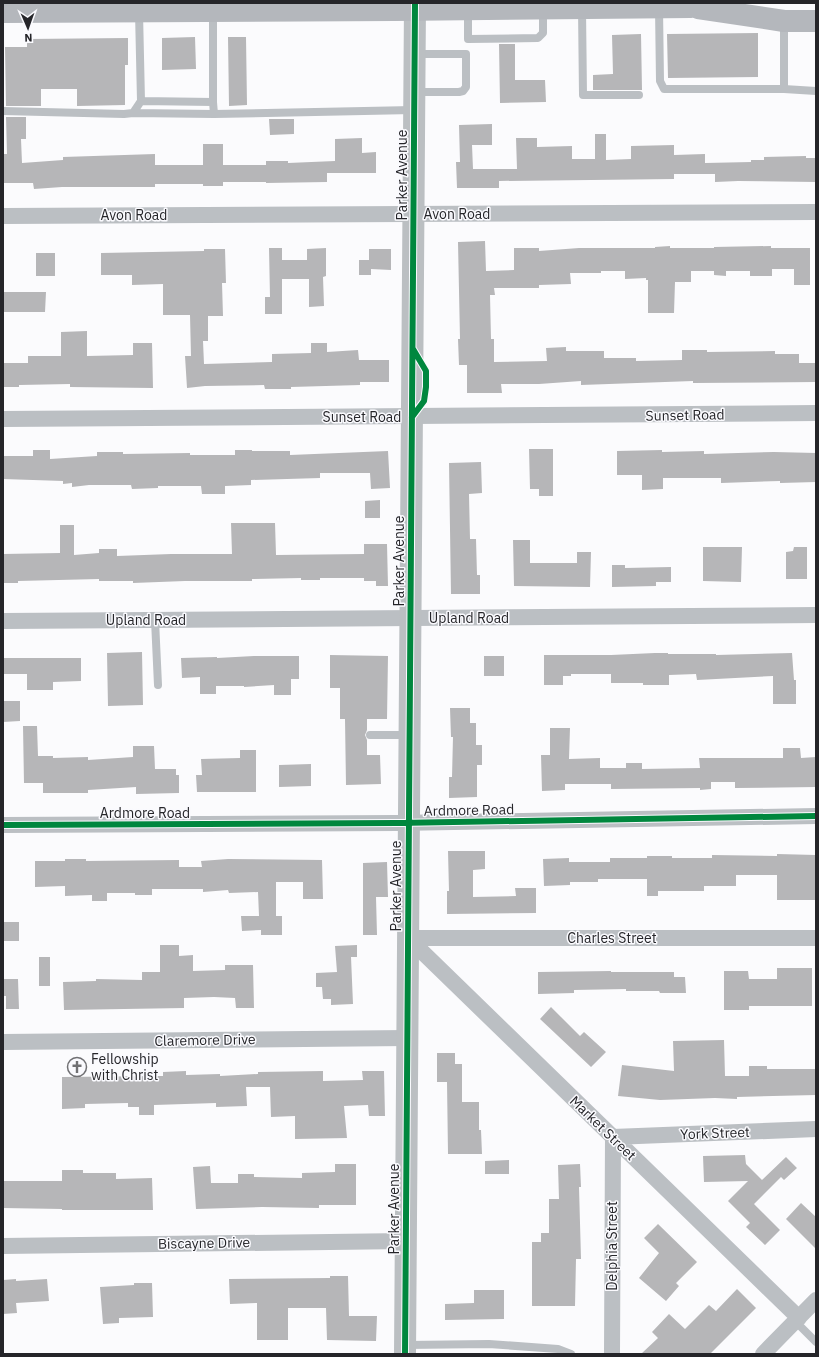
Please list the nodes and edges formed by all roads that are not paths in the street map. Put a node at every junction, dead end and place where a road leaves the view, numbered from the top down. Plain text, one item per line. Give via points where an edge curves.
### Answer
1 (715, 3) edge
2 (415, 6) edge
3 (107, 7) edge
4 (316, 7) edge
5 (659, 7) junction
6 (691, 7) junction
7 (205, 8) edge
8 (543, 8) junction
9 (582, 8) junction
10 (468, 9) junction
11 (139, 11) junction
12 (3, 12) edge
13 (784, 21) junction
14 (816, 21) edge
15 (468, 39) junction
16 (414, 54) junction
17 (466, 54) junction
18 (784, 89) junction
19 (816, 91) edge
20 (639, 95) dead end
21 (141, 101) junction
22 (414, 101) junction
23 (214, 102) junction
24 (3, 111) edge
25 (133, 113) junction
26 (214, 114) junction
27 (816, 212) edge
28 (413, 214) junction
29 (3, 216) edge
30 (816, 413) edge
31 (412, 417) junction
32 (3, 419) edge
33 (816, 615) edge
34 (410, 618) junction
35 (155, 620) junction
36 (3, 622) edge
37 (158, 685) dead end
38 (370, 735) dead end
39 (409, 735) junction
40 (816, 816) edge
41 (409, 823) junction
42 (3, 826) edge
43 (408, 938) junction
44 (816, 938) edge
45 (407, 1038) junction
46 (3, 1042) edge
47 (816, 1129) edge
48 (613, 1137) junction
49 (406, 1241) junction
50 (3, 1246) edge
51 (816, 1300) edge
52 (797, 1320) junction
53 (816, 1342) edge
54 (405, 1350) edge
55 (571, 1354) edge
56 (612, 1354) edge
57 (763, 1354) edge

1 - 6 main road
2 - 4 main road
2 - 10 main road
2 - 16 street, Parker Avenue
3 - 11 main road
3 - 12 main road
4 - 7 main road
5 - 6 main road
5 - 9 main road
5 - 18 lane via 660,81 664,89
6 - 13 main road
7 - 11 main road
7 - 23 lane
8 - 9 main road
8 - 10 main road
8 - 15 lane via 543,33 538,38
9 - 20 lane via 583,96
10 - 15 lane
11 - 21 lane
13 - 14 main road
13 - 18 lane
15 - 17 lane
16 - 17 lane
16 - 22 street, Parker Avenue
17 - 22 lane via 466,87 463,90
18 - 19 lane
21 - 23 lane
21 - 25 lane
22 - 26 lane
22 - 28 street, Parker Avenue
23 - 26 lane
24 - 25 lane
25 - 26 lane
27 - 28 street, Avon Road
28 - 29 street, Avon Road
28 - 31 street, Parker Avenue via 412,348 426,371 426,387 424,402
30 - 31 street, Sunset Road
31 - 32 street, Sunset Road
31 - 34 street, Parker Avenue
33 - 34 street, Upland Road
34 - 35 street, Upland Road
34 - 39 street, Parker Avenue
35 - 36 street, Upland Road
35 - 37 lane
38 - 39 lane
39 - 41 street, Parker Avenue
40 - 41 street, Ardmore Road
41 - 42 street, Ardmore Road
41 - 43 street, Parker Avenue
43 - 44 street, Charles Street
43 - 45 street, Parker Avenue
43 - 48 street, Market Street
45 - 46 street, Claremore Drive
45 - 49 street, Parker Avenue
47 - 48 street, York Street
48 - 52 street, Market Street
48 - 56 street, Delphia Street
49 - 50 street, Biscayne Drive
49 - 54 street, Parker Avenue
51 - 52 street
52 - 53 lane, Market Street
52 - 57 street
54 - 55 lane via 489,1344 558,1349

